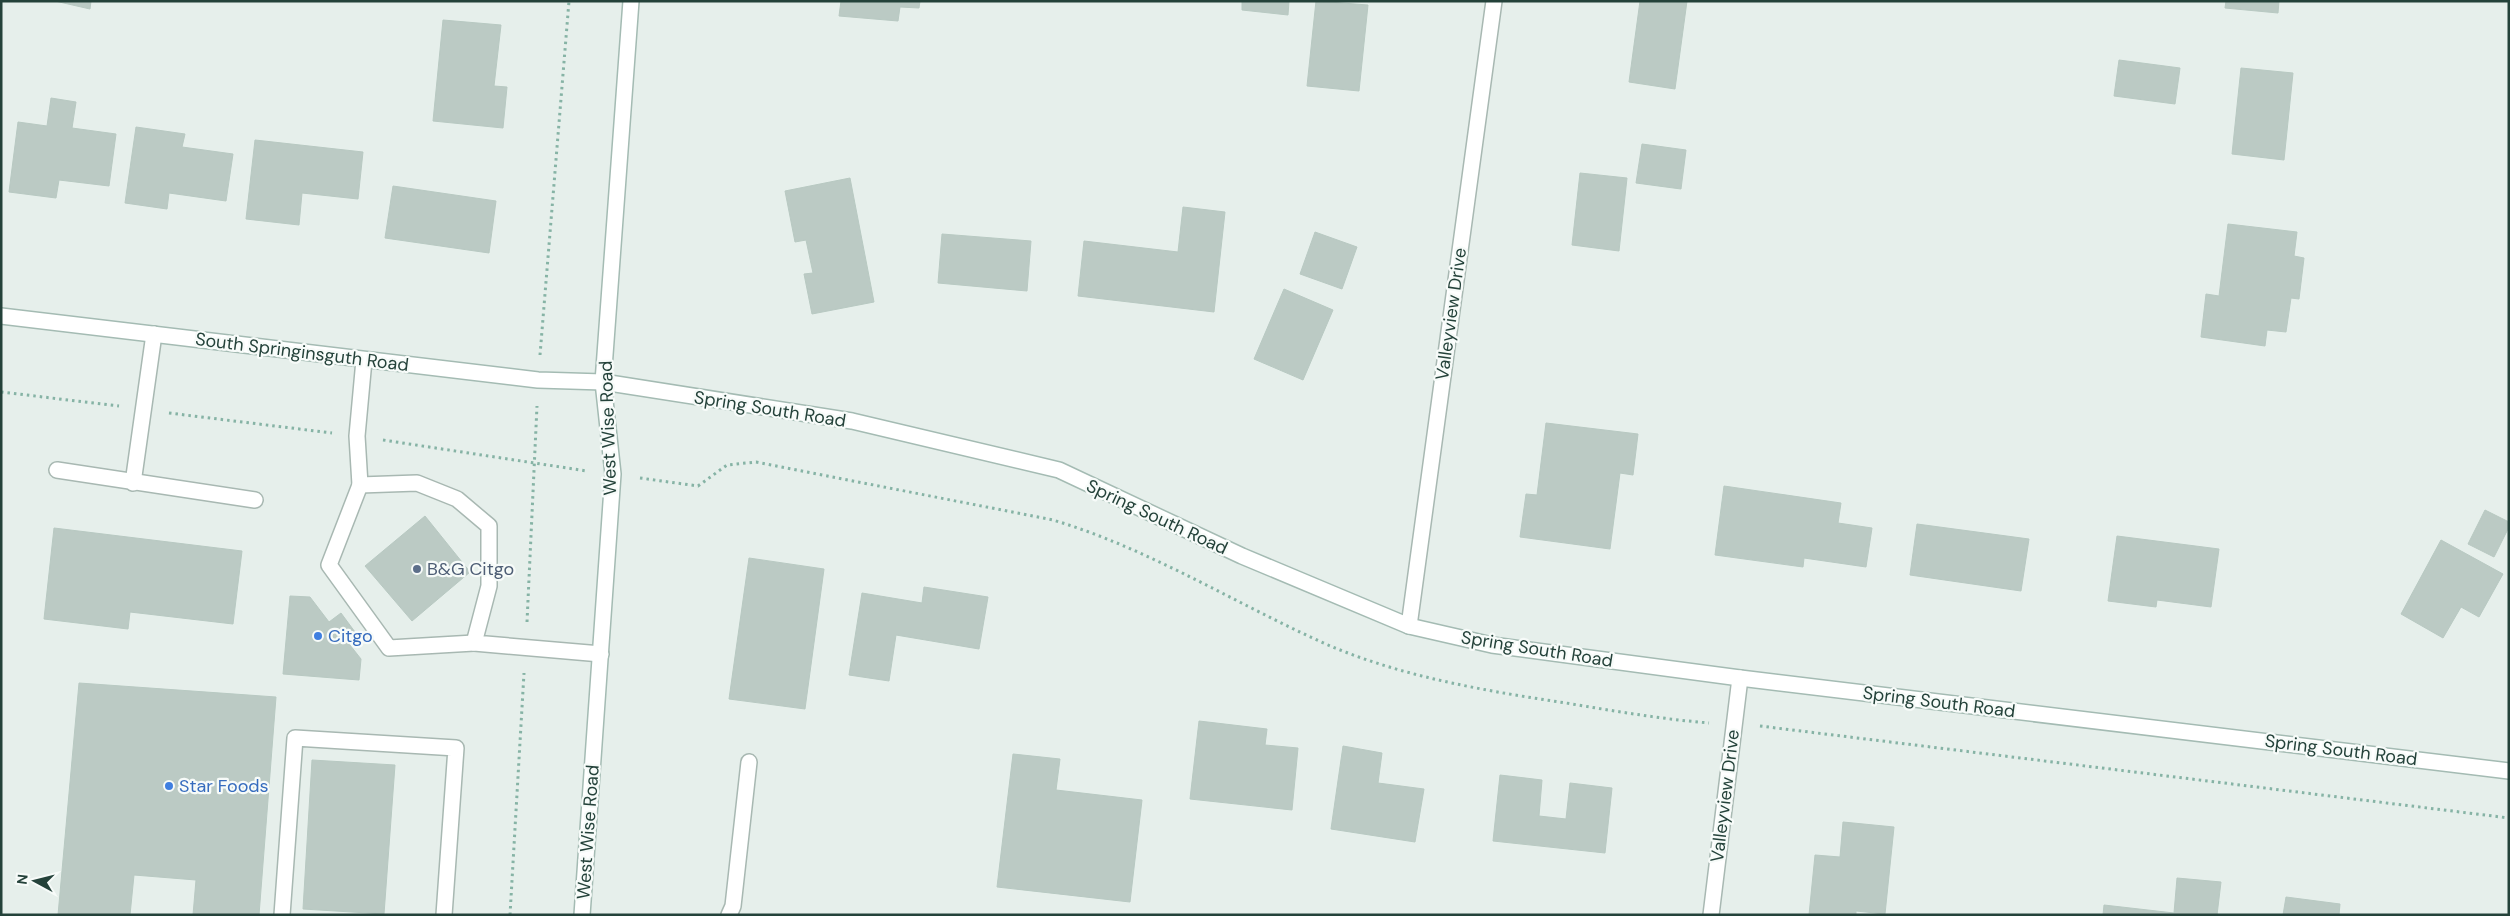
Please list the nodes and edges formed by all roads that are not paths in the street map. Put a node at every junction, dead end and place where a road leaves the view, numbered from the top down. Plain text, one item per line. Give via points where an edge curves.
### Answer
1 (631, 1) edge
2 (1494, 1) edge
3 (1, 316) edge
4 (154, 334) junction
5 (364, 360) junction
6 (603, 382) junction
7 (57, 470) dead end
8 (133, 483) junction
9 (360, 485) junction
10 (255, 500) dead end
11 (1409, 626) junction
12 (474, 643) junction
13 (601, 654) junction
14 (1740, 678) junction
15 (749, 762) dead end
16 (2509, 771) edge
17 (282, 915) edge
18 (444, 915) edge
19 (582, 915) edge
20 (729, 915) edge
21 (1711, 915) edge

1 - 6 street, West Wise Road
2 - 11 street, Valleyview Drive
3 - 4 street, South Springinsguth Road
4 - 5 street, South Springinsguth Road
4 - 8 street
5 - 6 street, South Springinsguth Road via 538,380
5 - 9 street via 357,436
6 - 11 street, Spring South Road via 852,421 1059,470 1242,556
6 - 13 street, West Wise Road via 613,474
7 - 8 street
8 - 10 street
9 - 12 street via 417,484 456,499 489,526 489,586
9 - 12 street via 329,565 389,648
11 - 14 street, Spring South Road via 1492,645
12 - 13 street
13 - 19 street, West Wise Road
14 - 16 street, Spring South Road
14 - 21 street, Valleyview Drive
15 - 20 street via 733,906
17 - 18 street via 296,738 456,748

